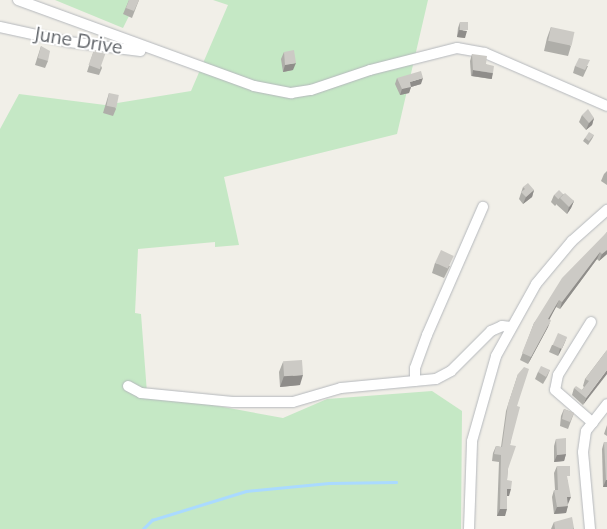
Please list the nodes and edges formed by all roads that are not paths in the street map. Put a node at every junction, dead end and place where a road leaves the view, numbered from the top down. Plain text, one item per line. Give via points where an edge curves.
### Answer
1 (18, 0) edge
2 (0, 27) edge
3 (156, 52) junction
4 (607, 106) edge
5 (483, 207) dead end
6 (607, 210) edge
7 (590, 322) dead end
8 (511, 328) junction
9 (415, 381) junction
10 (128, 386) dead end
11 (607, 404) edge
12 (593, 423) junction
13 (469, 529) edge
14 (590, 529) edge

1 - 3 street
2 - 3 street, June Drive via 69,42
3 - 4 street via 254,86 292,93 456,48 485,53
5 - 9 street via 427,335 415,368
6 - 8 street via 536,284
7 - 12 street via 558,374 556,390
8 - 9 street via 502,326 491,331 444,376
8 - 13 street via 488,378 472,441
9 - 10 street via 341,388 277,404 141,393
11 - 12 street
12 - 14 street via 586,431 583,452

